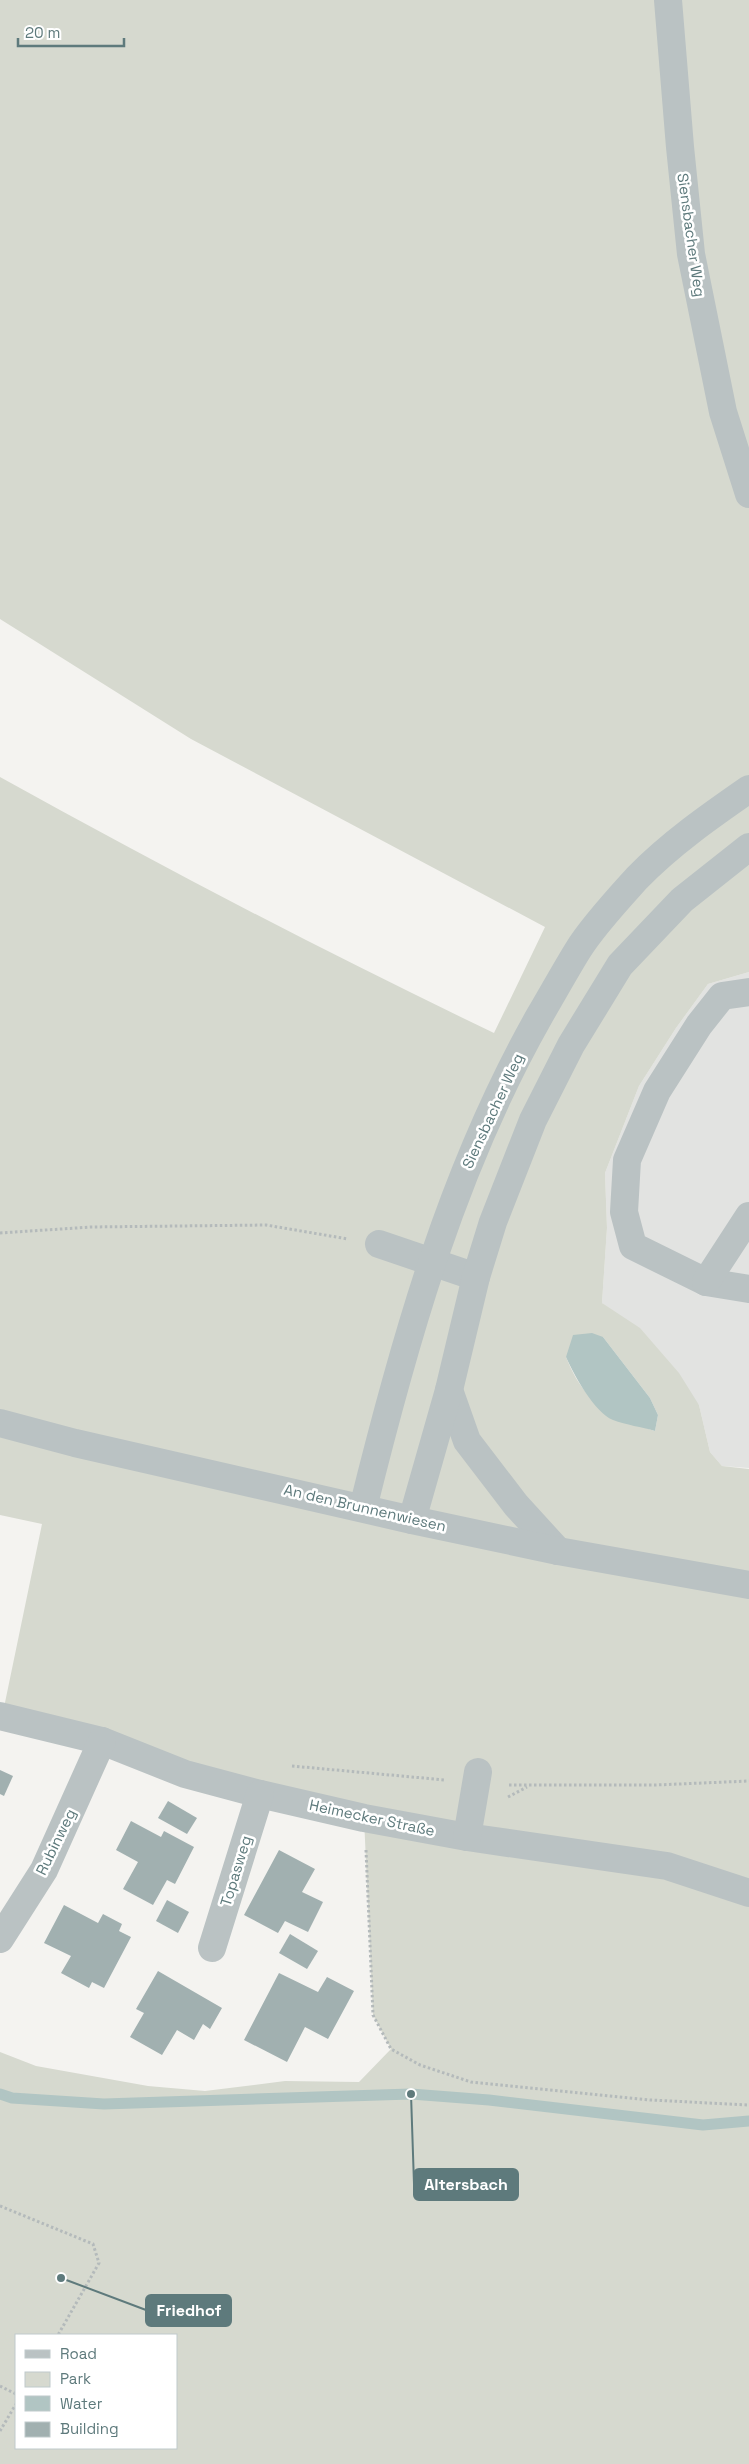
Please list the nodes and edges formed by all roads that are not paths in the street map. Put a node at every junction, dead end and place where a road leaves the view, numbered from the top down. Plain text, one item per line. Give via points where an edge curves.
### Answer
1 (668, 0) edge
2 (749, 494) edge
3 (749, 789) edge
4 (749, 846) edge
5 (749, 992) edge
6 (749, 1216) edge
7 (379, 1244) road end
8 (431, 1262) junction
9 (476, 1277) junction
10 (706, 1282) junction
11 (749, 1289) edge
12 (448, 1390) junction
13 (0, 1423) edge
14 (363, 1508) junction
15 (412, 1520) junction
16 (558, 1551) junction
17 (741, 1584) edge
18 (0, 1716) edge
19 (102, 1741) junction
20 (477, 1778) road end
21 (260, 1794) junction
22 (467, 1837) junction
23 (749, 1893) edge
24 (0, 1939) edge
25 (212, 1948) dead end

1 - 2 street, Siensbacher Weg via 691,254 722,412
3 - 8 street, Siensbacher Weg via 705,819 638,878 580,948 520,1050 457,1190
4 - 9 street via 682,900 620,965 571,1045 533,1120 493,1222
5 - 10 street via 722,996 700,1024 657,1091 627,1160 624,1212 633,1246
6 - 10 street
7 - 8 street
8 - 9 street
8 - 14 street, Siensbacher Weg via 391,1397
9 - 12 street
10 - 11 street
12 - 15 street
12 - 16 street via 467,1441 516,1505
13 - 14 street, An den Brunnenwiesen
14 - 15 street, An den Brunnenwiesen
15 - 16 street, An den Brunnenwiesen
16 - 17 street, An den Brunnenwiesen
18 - 19 street, Heimecker Straße
19 - 21 street, Heimecker Straße via 185,1774
19 - 24 street, Rubinweg via 44,1870
20 - 22 street
21 - 22 street, Heimecker Straße
21 - 25 street, Topasweg
22 - 23 street, Heimecker Straße via 666,1866

